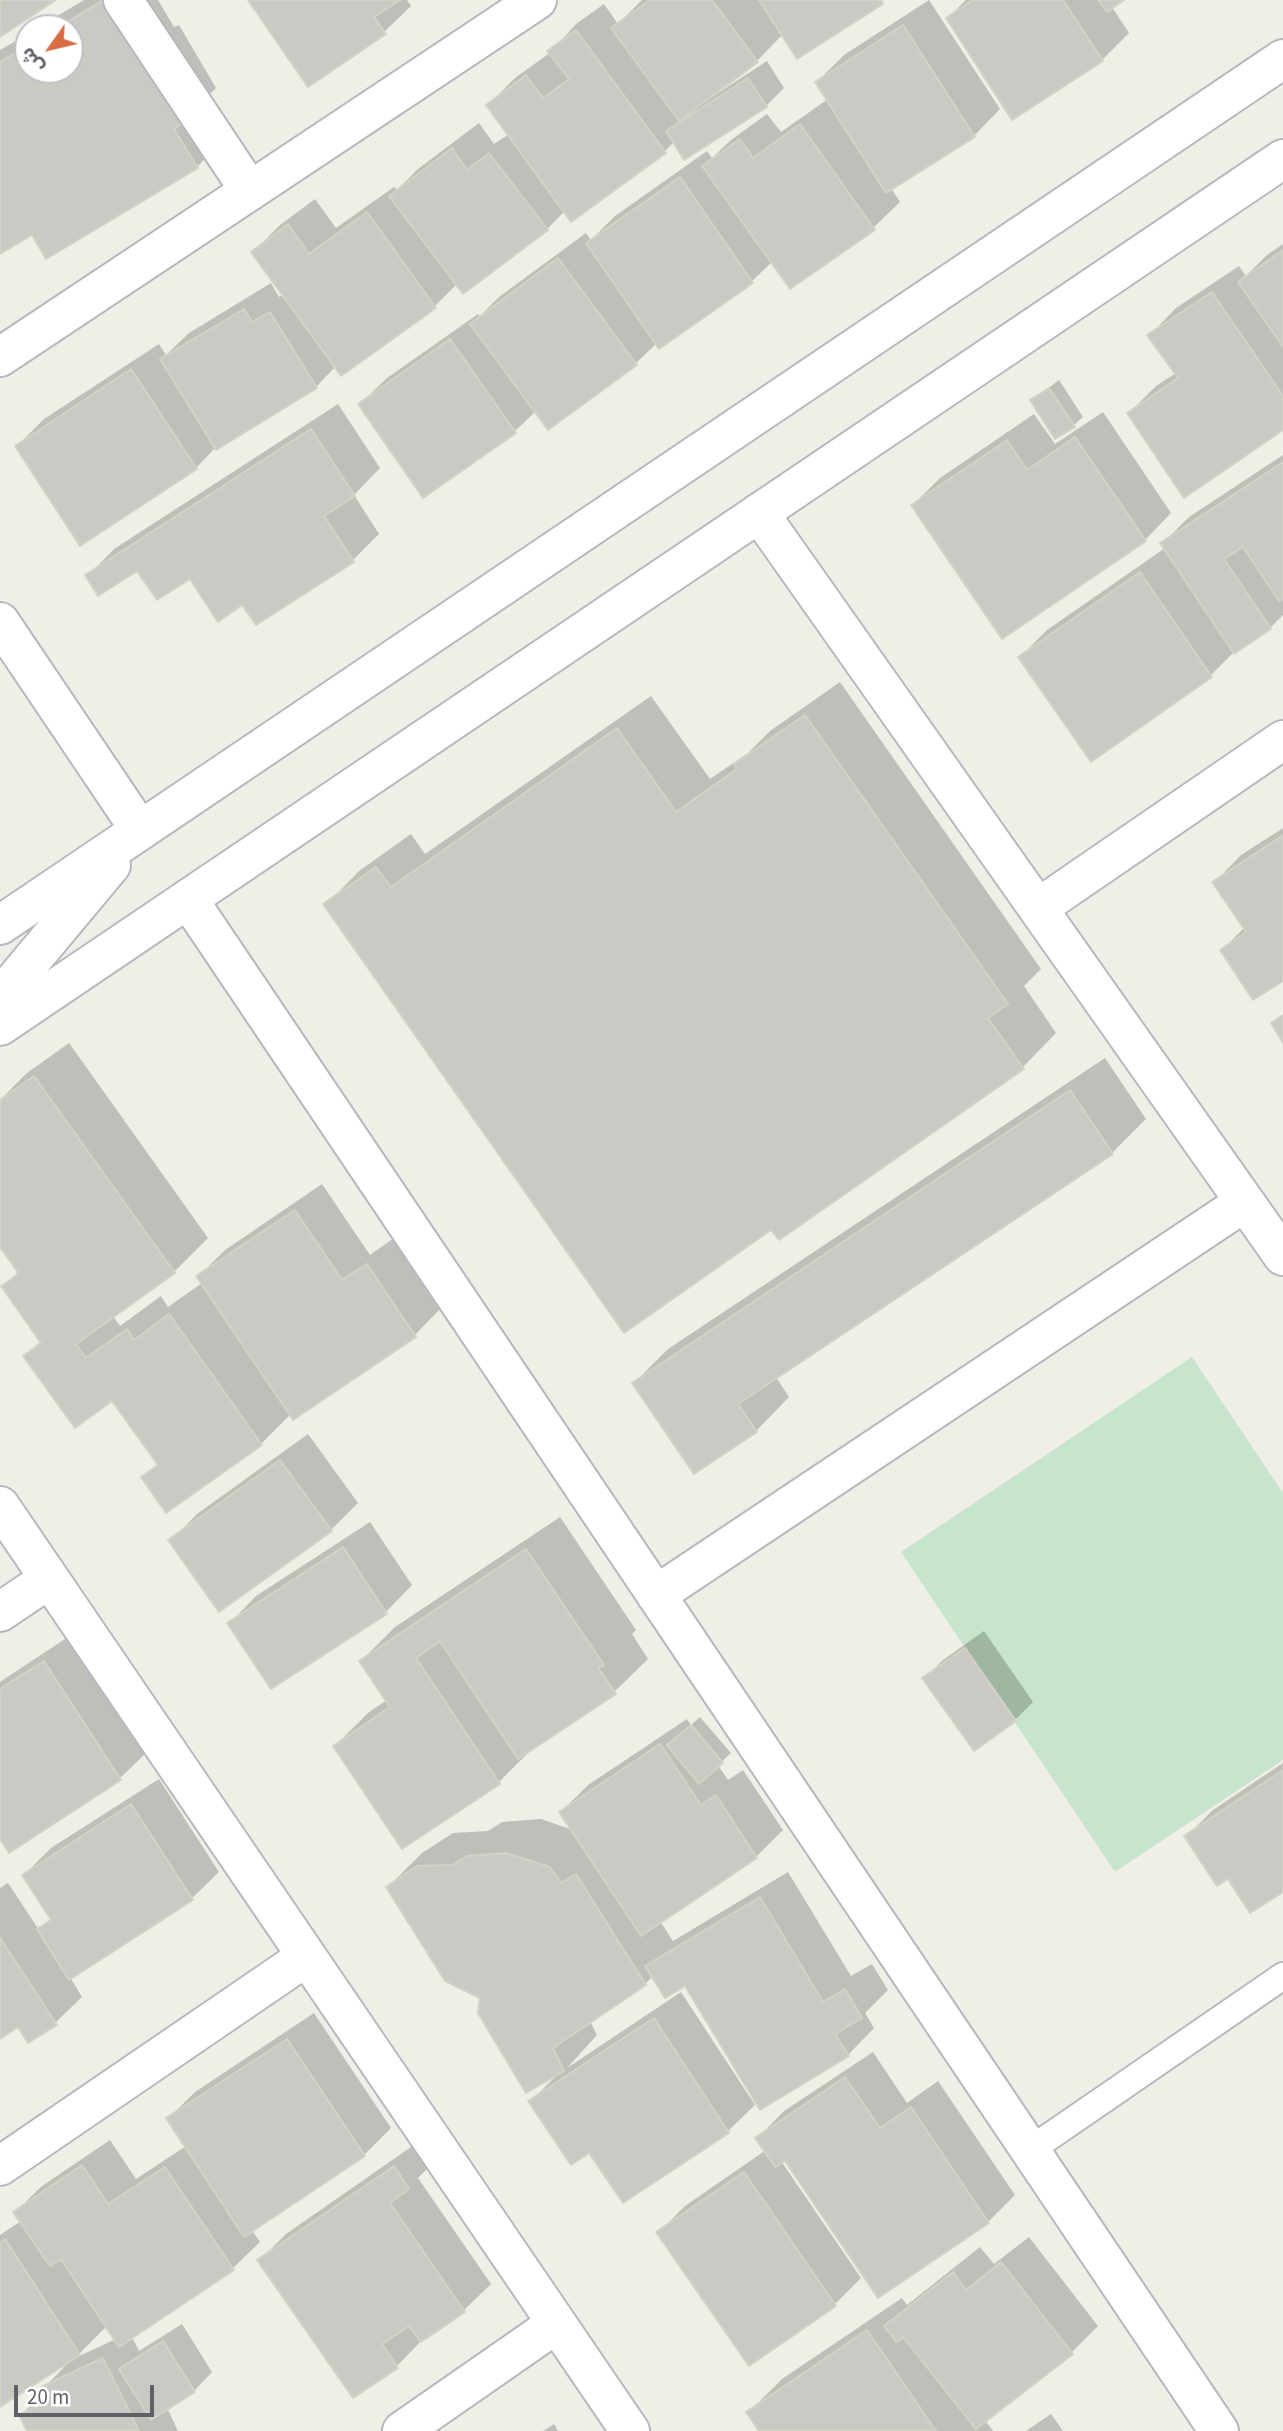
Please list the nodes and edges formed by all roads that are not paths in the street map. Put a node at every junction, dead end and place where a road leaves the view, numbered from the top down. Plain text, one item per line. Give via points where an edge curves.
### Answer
1 (123, 0) edge
2 (537, 0) edge
3 (1283, 59) edge
4 (1283, 159) edge
5 (250, 191) junction
6 (0, 357) edge
7 (759, 513) junction
8 (0, 622) edge
9 (1283, 740) edge
10 (140, 830) junction
11 (188, 899) junction
12 (1038, 908) junction
13 (0, 925) edge
14 (0, 998) edge
15 (0, 1026) edge
16 (1245, 1202) junction
17 (1283, 1256) edge
18 (0, 1506) edge
19 (49, 1579) junction
20 (656, 1595) junction
21 (0, 1612) edge
22 (306, 1957) junction
23 (1283, 1976) edge
24 (1030, 2150) junction
25 (0, 2166) edge
26 (556, 2324) junction
27 (402, 2431) edge
28 (630, 2431) edge
29 (1219, 2431) edge

1 - 5 street
2 - 5 street
3 - 10 street
4 - 7 street
5 - 6 street
7 - 11 street
7 - 12 street
8 - 10 street
9 - 12 street
10 - 13 street
10 - 14 street
11 - 15 street
11 - 20 street
12 - 16 street
16 - 17 street
16 - 20 street
18 - 19 street
19 - 21 street
19 - 22 street
20 - 24 street
22 - 25 street
22 - 26 street
23 - 24 lane
24 - 29 street
26 - 27 street
26 - 28 street

